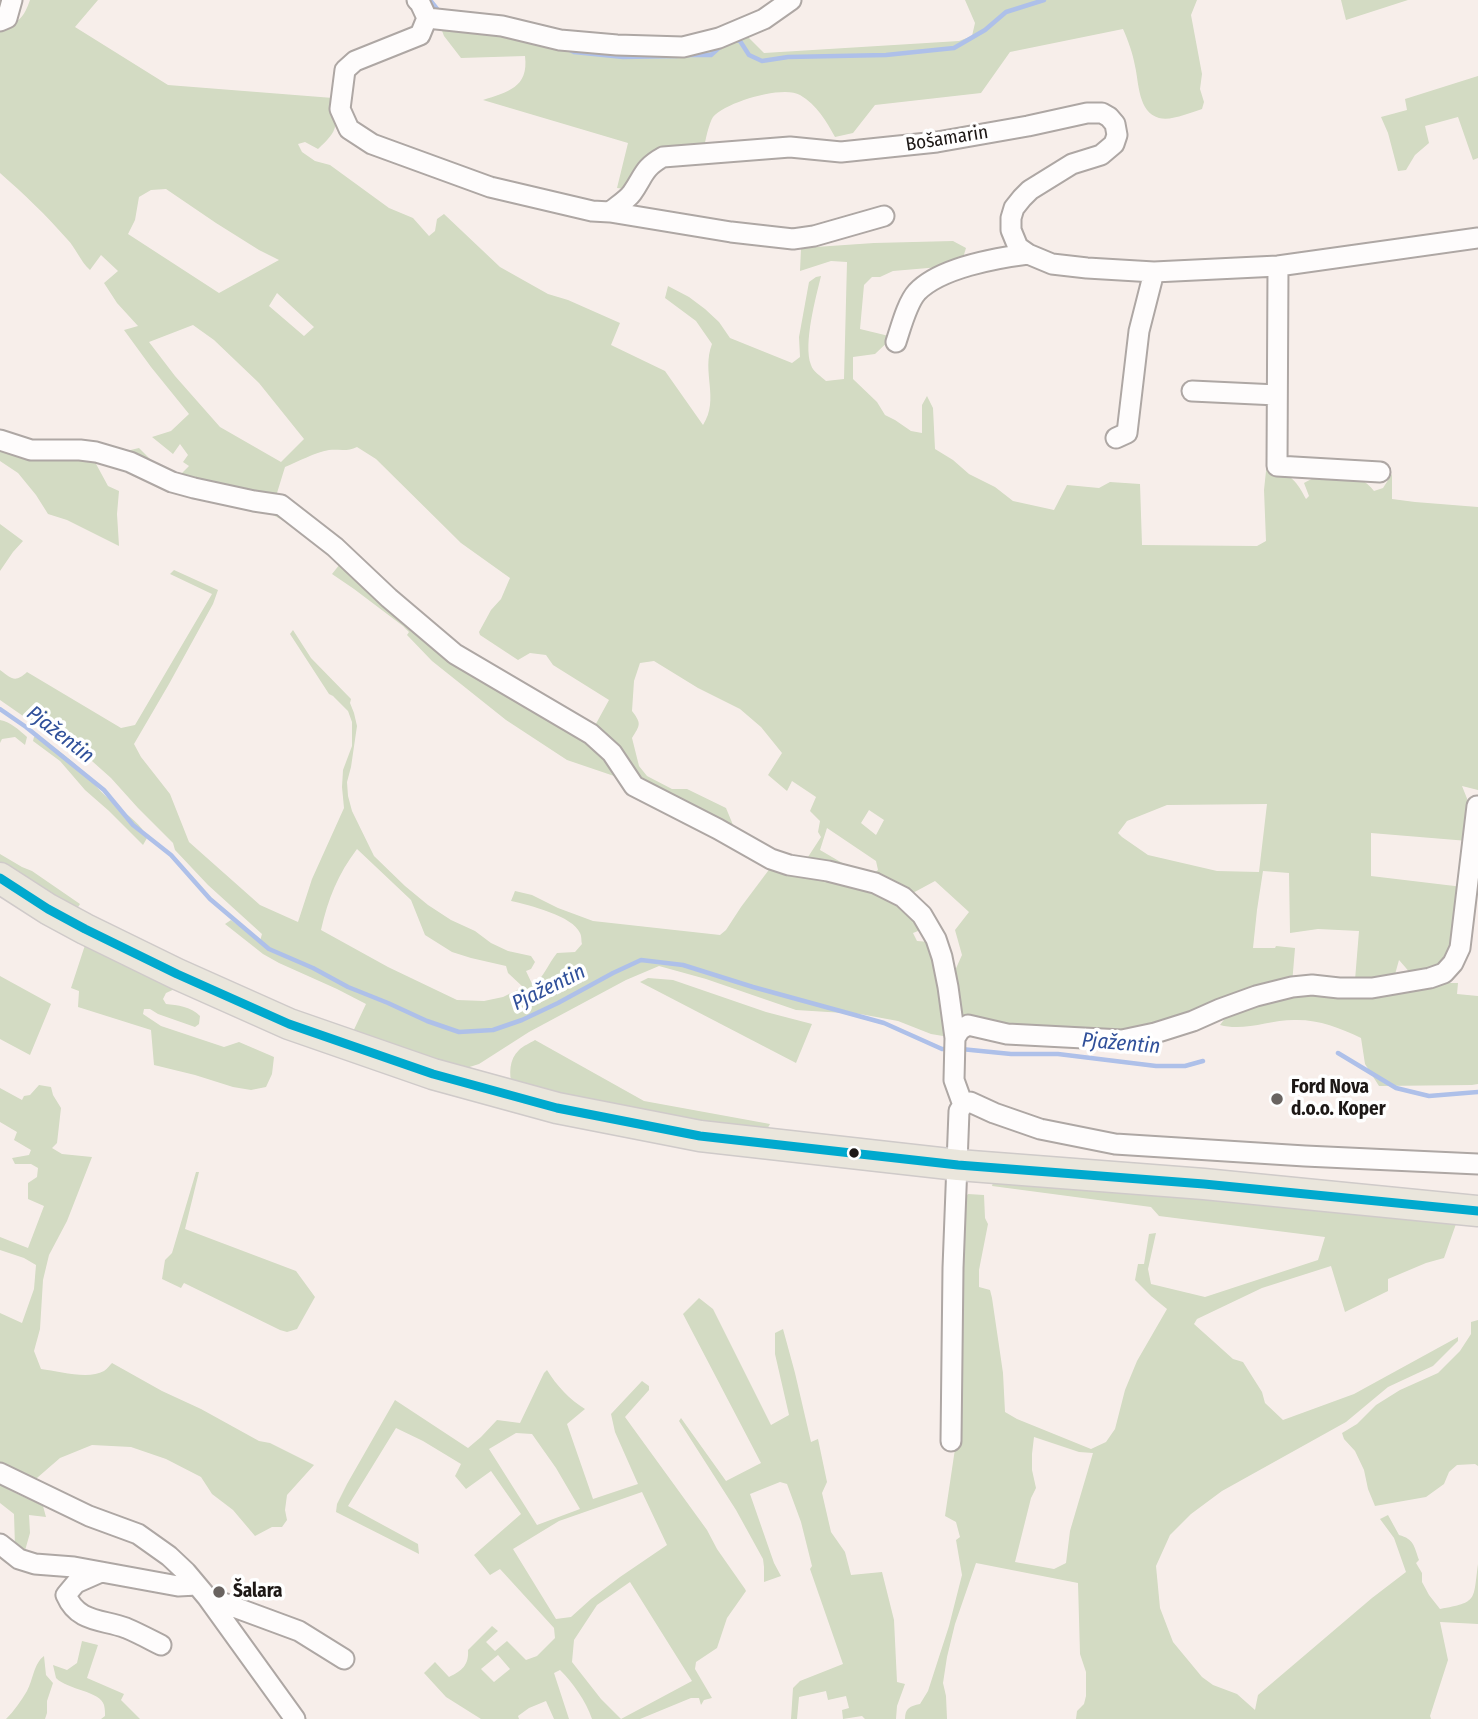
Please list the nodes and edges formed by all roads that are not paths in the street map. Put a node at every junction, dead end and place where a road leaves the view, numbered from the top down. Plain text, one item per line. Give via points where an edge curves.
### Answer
1 (12, 0) edge
2 (417, 0) edge
3 (790, 0) edge
4 (428, 18) junction
5 (0, 21) edge
6 (610, 212) junction
7 (884, 216) dead end
8 (1478, 238) edge
9 (1028, 254) junction
10 (1278, 266) junction
11 (1154, 272) junction
12 (896, 342) dead end
13 (1192, 391) dead end
14 (1277, 395) junction
15 (1116, 438) dead end
16 (0, 440) edge
17 (1380, 472) dead end
18 (1477, 806) edge
19 (0, 878) edge
20 (954, 1047) junction
21 (963, 1105) junction
22 (1478, 1164) edge
23 (958, 1165) junction
24 (1478, 1211) edge
25 (951, 1441) dead end
26 (0, 1473) edge
27 (0, 1544) edge
28 (101, 1572) junction
29 (202, 1591) junction
30 (161, 1645) dead end
31 (344, 1659) dead end
32 (295, 1719) edge

1 - 5 street via 7,18
2 - 4 street
3 - 4 street via 764,19 683,47 560,40 502,26
4 - 6 street via 420,35 355,61 345,70 340,109 349,129 372,144 490,187
6 - 7 street via 793,239
6 - 9 street, Bošamarin via 631,195 652,163 663,158 790,147 841,152 937,142 1087,113 1110,117 1117,135 1114,145 1030,190 1014,208 1011,230 1018,247
8 - 10 street
9 - 11 street via 1052,264
9 - 12 street via 999,257 931,280 915,293
10 - 11 street
10 - 14 street
11 - 15 street via 1139,331 1127,433
13 - 14 street
14 - 17 street via 1277,466
16 - 20 street via 31,450 96,452 172,482 281,505 455,654 591,734 612,753 634,786 771,859 875,883 903,897 922,915 936,939 948,987
18 - 20 street via 1460,948 1444,973 1372,988 1292,988 1122,1040 1007,1034 968,1025 960,1030
19 - 23 main road via 79,926 177,974 289,1024 433,1074 557,1108 700,1136
20 - 21 street via 954,1080
21 - 22 street via 970,1102 1040,1129 1115,1144
21 - 23 street
23 - 24 main road
23 - 25 street
26 - 29 street via 138,1534 169,1556
27 - 28 street via 19,1559 35,1564
28 - 29 street
28 - 30 street via 76,1583 66,1595 70,1606 90,1619 123,1627
29 - 31 street via 299,1631
29 - 32 street

